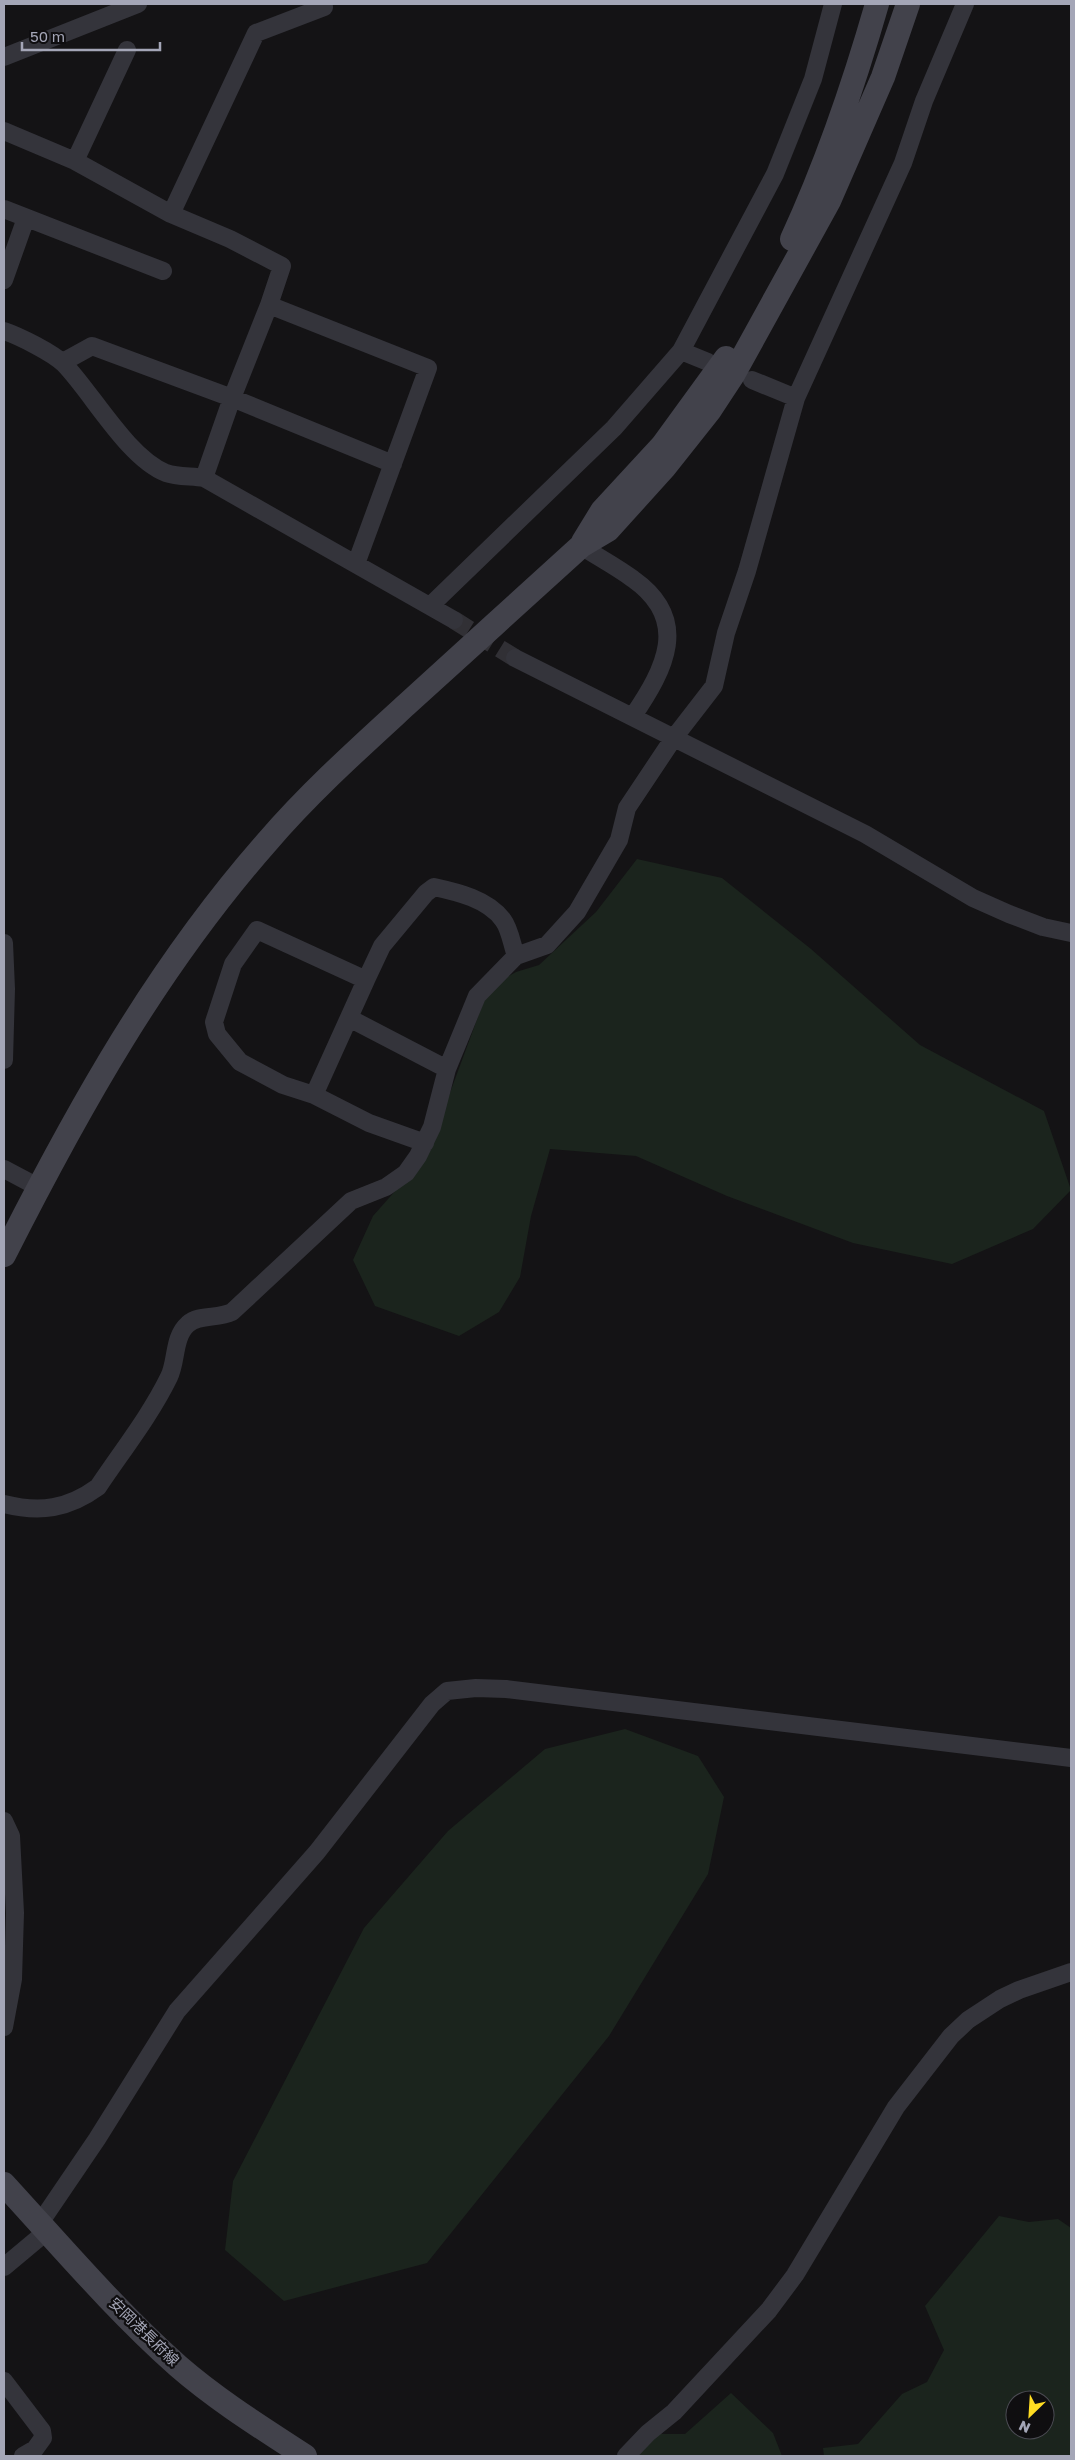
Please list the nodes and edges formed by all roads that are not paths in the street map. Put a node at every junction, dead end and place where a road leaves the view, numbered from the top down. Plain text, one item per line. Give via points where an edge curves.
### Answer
1 (138, 4) edge
2 (833, 4) edge
3 (877, 4) edge
4 (908, 4) edge
5 (965, 4) edge
6 (324, 7) dead end
7 (127, 50) dead end
8 (4, 57) edge
9 (4, 131) edge
10 (75, 161) junction
11 (4, 209) edge
12 (171, 214) junction
13 (26, 218) junction
14 (163, 271) dead end
15 (4, 280) edge
16 (269, 305) junction
17 (4, 331) edge
18 (680, 351) junction
19 (63, 362) junction
20 (708, 362) dead end
21 (752, 380) dead end
22 (232, 398) junction
23 (796, 398) junction
24 (393, 464) junction
25 (204, 478) junction
26 (581, 546) junction
27 (356, 564) junction
28 (430, 606) junction
29 (454, 620) tunnel mouth
30 (515, 658) tunnel mouth
31 (633, 716) junction
32 (673, 739) junction
33 (1071, 933) edge
34 (4, 943) edge
35 (516, 956) junction
36 (366, 980) junction
37 (349, 1018) junction
38 (4, 1060) edge
39 (447, 1069) junction
40 (314, 1095) junction
41 (425, 1144) junction
42 (4, 1169) edge
43 (38, 1187) junction
44 (4, 1255) edge
45 (4, 1504) edge
46 (1071, 1758) edge
47 (4, 1821) edge
48 (1071, 1972) edge
49 (4, 2027) edge
50 (4, 2184) edge
51 (43, 2227) junction
52 (4, 2268) edge
53 (4, 2381) edge
54 (23, 2456) edge
55 (305, 2456) edge
56 (626, 2456) edge

1 - 8 street
2 - 18 street via 814,79 775,174
3 - 26 street via 832,144 780,264 724,361 662,446 602,511
4 - 26 street via 883,77 829,201 732,375 710,410 658,475 608,530
5 - 23 street via 924,101 904,163
6 - 12 street via 256,33
7 - 10 street
9 - 10 street
10 - 12 street
11 - 13 street
12 - 16 street via 282,266
13 - 14 street
13 - 15 street
16 - 22 street
16 - 24 street via 428,368
17 - 19 street
18 - 20 street
18 - 28 street via 614,428
19 - 22 street via 92,346
19 - 25 street via 145,458 166,473
21 - 23 street
22 - 24 street
22 - 25 street
23 - 32 street via 726,633 714,686
24 - 27 street
25 - 27 street
26 - 31 street via 635,580 657,602 666,624 668,645 663,666
26 - 43 street via 329,777 256,854 166,971 135,1017
27 - 28 street
28 - 29 street
30 - 31 street
31 - 32 street
32 - 33 street via 865,834 973,898 1017,918
32 - 35 street via 626,808 619,840 577,912 547,945
34 - 38 street
35 - 36 street via 503,920 487,906 464,894 434,887 382,946
35 - 39 street via 477,996
36 - 37 street
36 - 40 street via 257,930 233,964 214,1022 217,1034 240,1062 283,1085
37 - 39 street
37 - 40 street
39 - 41 street
40 - 41 street via 369,1123
41 - 45 street via 406,1173 386,1186 351,1201 232,1312 187,1324 181,1332 173,1368 161,1394 98,1487 84,1497 39,1510
42 - 43 street
43 - 44 street
46 - 51 street via 506,1689 447,1690 426,1711 317,1852 177,2011
47 - 49 street via 11,1836 16,1913 13,1979
48 - 56 street via 1000,1998 951,2036 896,2106 795,2275 769,2310 674,2412
50 - 51 street, 安岡港長府線
51 - 52 street
51 - 55 street, 安岡港長府線 via 114,2304 178,2366 235,2410
53 - 54 street via 42,2431 43,2438 35,2449

